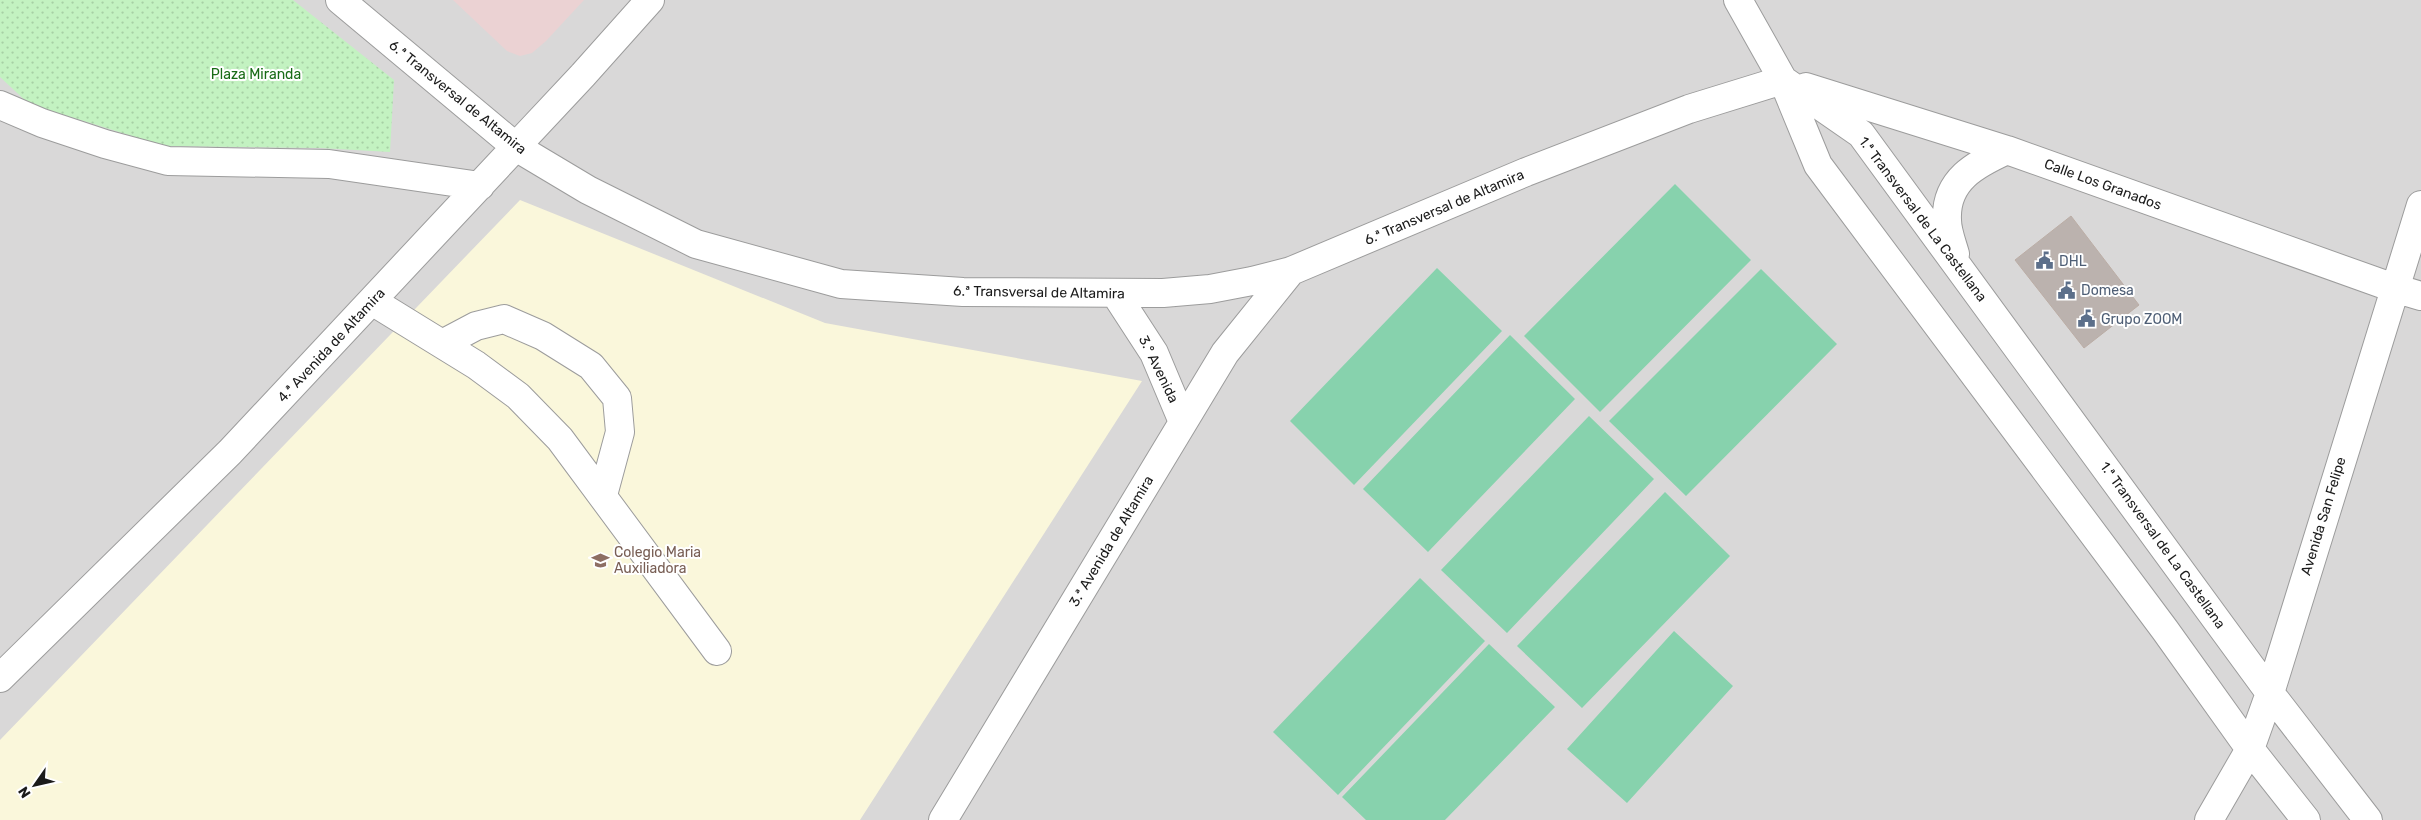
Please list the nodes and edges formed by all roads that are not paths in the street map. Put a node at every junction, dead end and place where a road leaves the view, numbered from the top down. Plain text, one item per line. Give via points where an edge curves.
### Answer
1 (340, 0) edge
2 (650, 0) edge
3 (1738, 0) edge
4 (1783, 80) junction
5 (0, 105) edge
6 (516, 146) junction
7 (2007, 150) junction
8 (480, 186) junction
9 (2421, 205) edge
10 (1957, 263) junction
11 (1292, 271) junction
12 (2394, 288) junction
13 (1115, 294) junction
14 (2421, 296) edge
15 (372, 301) junction
16 (442, 344) junction
17 (1183, 422) junction
18 (603, 494) junction
19 (718, 651) dead end
20 (0, 678) edge
21 (2270, 694) junction
22 (2250, 749) junction
23 (943, 820) edge
24 (2209, 820) edge
25 (2306, 820) edge
26 (2368, 820) edge

1 - 6 street, 6.ª Transversal de Altamira
2 - 6 street, 4.ª Avenida de Altamira
3 - 4 street
4 - 7 street, Calle Los Granados
4 - 10 street, 1.ª Transversal de La Castellana via 1861,134
4 - 11 street, 6.ª Transversal de Altamira via 1662,120 1526,172
4 - 22 street via 1818,165
5 - 8 street via 42,123 168,161 329,164
6 - 8 street, 4.ª Avenida de Altamira
6 - 13 street, 6.ª Transversal de Altamira via 588,190 696,244 841,284 962,292
7 - 10 street via 1978,163 1954,189 1946,221
7 - 12 street, Calle Los Granados
8 - 15 street, 4.ª Avenida de Altamira
9 - 12 street, Avenida San Felipe
10 - 21 street, 1.ª Transversal de La Castellana
11 - 13 street, 6.ª Transversal de Altamira via 1210,289
11 - 17 street, 3.ª Avenida de Altamira via 1224,353
12 - 14 street, Calle Los Granados
12 - 21 street, Avenida San Felipe
13 - 17 street, 3.° Avenida via 1154,353
15 - 16 street
15 - 20 street, 4.ª Avenida de Altamira via 230,452
16 - 18 street via 518,396 560,439
16 - 18 street via 476,326 504,319 544,336 591,366 617,398 620,432
17 - 23 street, 3.ª Avenida de Altamira
18 - 19 street
21 - 22 street, Avenida San Felipe
21 - 26 street, 1.ª Transversal de La Castellana
22 - 24 street, Avenida San Felipe
22 - 25 street

